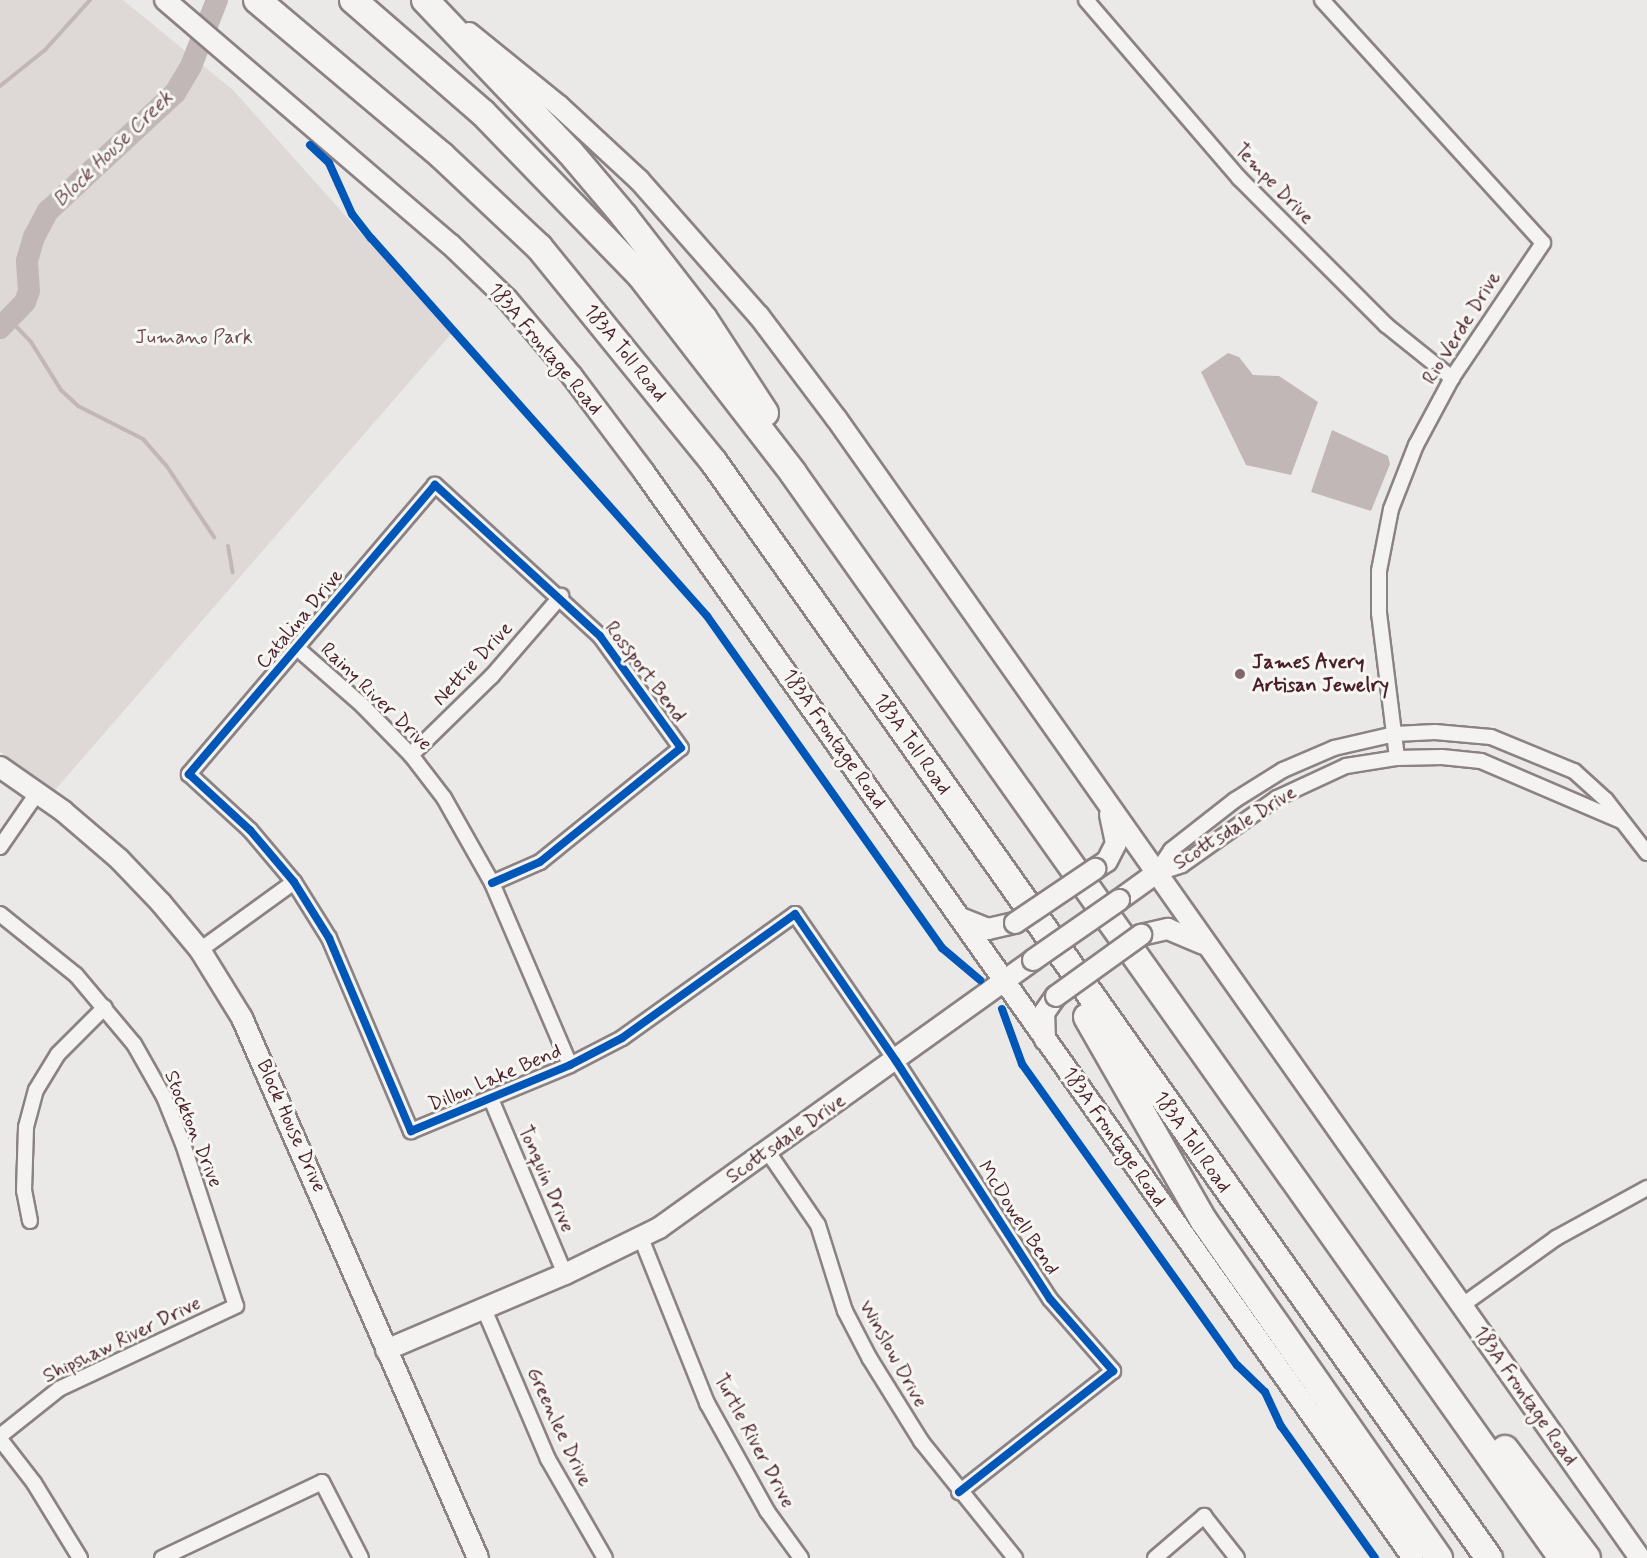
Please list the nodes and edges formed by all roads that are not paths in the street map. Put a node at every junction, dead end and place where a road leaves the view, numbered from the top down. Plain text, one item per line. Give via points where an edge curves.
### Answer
1 (165, 0) edge
2 (257, 0) edge
3 (353, 0) edge
4 (427, 0) edge
5 (1086, 0) edge
6 (1322, 0) edge
7 (1452, 378) junction
8 (793, 473) junction
9 (435, 485) joint
10 (561, 596) junction
11 (297, 648) junction
12 (1395, 734) junction
13 (411, 755) junction
14 (1397, 758) junction
15 (0, 767) edge
16 (189, 774) joint
17 (38, 792) junction
18 (1107, 805) junction
19 (1623, 821) junction
20 (0, 847) edge
21 (1647, 854) edge
22 (1155, 874) junction
23 (294, 882) junction
24 (492, 883) junction
25 (1011, 884) junction
26 (0, 914) edge
27 (795, 914) joint
28 (963, 920) junction
29 (1206, 945) junction
30 (200, 950) junction
31 (1006, 982) junction
32 (105, 1007) junction
33 (1046, 1041) junction
34 (896, 1060) junction
35 (570, 1065) junction
36 (491, 1099) junction
37 (768, 1152) junction
38 (1647, 1188) edge
39 (30, 1221) dead end
40 (1324, 1225) junction
41 (641, 1238) junction
42 (565, 1274) junction
43 (236, 1306) joint
44 (1461, 1306) junction
45 (484, 1309) junction
46 (386, 1350) junction
47 (0, 1438) edge
48 (959, 1492) junction
49 (80, 1558) edge
50 (162, 1558) edge
51 (361, 1558) edge
52 (478, 1558) edge
53 (605, 1558) edge
54 (801, 1558) edge
55 (1015, 1558) edge
56 (1155, 1558) edge
57 (1237, 1558) edge
58 (1413, 1558) edge
59 (1439, 1558) edge
60 (1489, 1558) edge
61 (1562, 1558) edge
62 (1587, 1558) edge
63 (1640, 1558) edge

1 - 28 main road, 183A Frontage Road via 507,298 572,376
2 - 25 highway, 183A Toll Road via 442,156 539,247 713,462
3 - 8 highway via 483,113 641,276
4 - 8 highway via 570,152 704,319 761,406
4 - 18 main road, 183A Frontage Road via 639,180 759,316 836,417
5 - 7 street, Tempe Drive via 1239,178 1386,325
6 - 7 street, Rio Verde Drive via 1543,243
7 - 12 street, Rio Verde Drive via 1416,445 1390,509 1380,566 1379,613
8 - 40 highway
9 - 10 street, Rossport Bend
9 - 11 street, Catalina Drive
10 - 13 street, Nettie Drive via 492,676
10 - 24 street, Rossport Bend via 600,636 681,748 540,862
11 - 13 street, Rainy River Drive
11 - 16 street, Catalina Drive
12 - 14 street, Rio Verde Drive
12 - 19 street, Scottsdale Drive via 1491,737 1574,771
12 - 22 street, Scottsdale Drive via 1334,748 1284,770 1235,800 1171,850
13 - 24 street, Rainy River Drive via 469,837
14 - 19 street, Scottsdale Drive via 1481,761
14 - 22 street, Scottsdale Drive via 1346,766 1277,798 1182,865
15 - 17 main road, Block House Drive
16 - 23 street, Dillon Lake Bend via 250,830
17 - 20 street
17 - 30 main road, Block House Drive via 119,859
18 - 22 main road, 183A Frontage Road
18 - 28 main road, bridge via 1116,843 1107,861 1015,923 988,929
19 - 21 street, Scottsdale Drive
22 - 29 main road, 183A Frontage Road
22 - 31 main road, Scottsdale Drive, bridge
23 - 30 street
23 - 36 street, Dillon Lake Bend via 329,938 411,1131
24 - 35 street, Rainy River Drive
25 - 59 highway via 1204,1221
25 - 60 highway, 183A Toll Road
26 - 32 street, Stockton Drive via 39,942
27 - 34 street, McDowell Bend
27 - 35 street, Dillon Lake Bend via 622,1038
28 - 31 main road, 183A Frontage Road
29 - 33 main road, bridge via 1168,929 1141,935 1056,996 1044,1013
29 - 44 main road, 183A Frontage Road
30 - 46 main road, Block House Drive via 242,1018 275,1087
31 - 33 main road, 183A Frontage Road
31 - 34 main road, Scottsdale Drive
32 - 39 street via 58,1054 36,1090 26,1127 24,1191
32 - 43 street, Stockton Drive via 134,1044 164,1097
33 - 58 main road, 183A Frontage Road
34 - 37 main road, Scottsdale Drive
34 - 48 street, McDowell Bend via 1050,1299 1113,1371
35 - 36 street, Dillon Lake Bend
36 - 42 street, Tonquin Drive
37 - 41 main road, Scottsdale Drive
37 - 48 street, Winslow Drive via 818,1225 845,1311 870,1359 921,1441
38 - 44 street via 1556,1238
40 - 61 highway
40 - 62 highway via 1388,1294
41 - 42 main road, Scottsdale Drive
41 - 54 street, Turtle River Drive via 707,1403 767,1511
42 - 45 main road, Scottsdale Drive
43 - 47 street, Shipshaw River Drive via 58,1389
44 - 63 main road, 183A Frontage Road
45 - 46 main road, Scottsdale Drive
45 - 53 street, Greenlee Drive via 548,1459
46 - 52 main road, Block House Drive
47 - 49 street via 34,1483
48 - 55 street, Winslow Drive
50 - 51 street via 322,1482
56 - 57 street via 1204,1516

